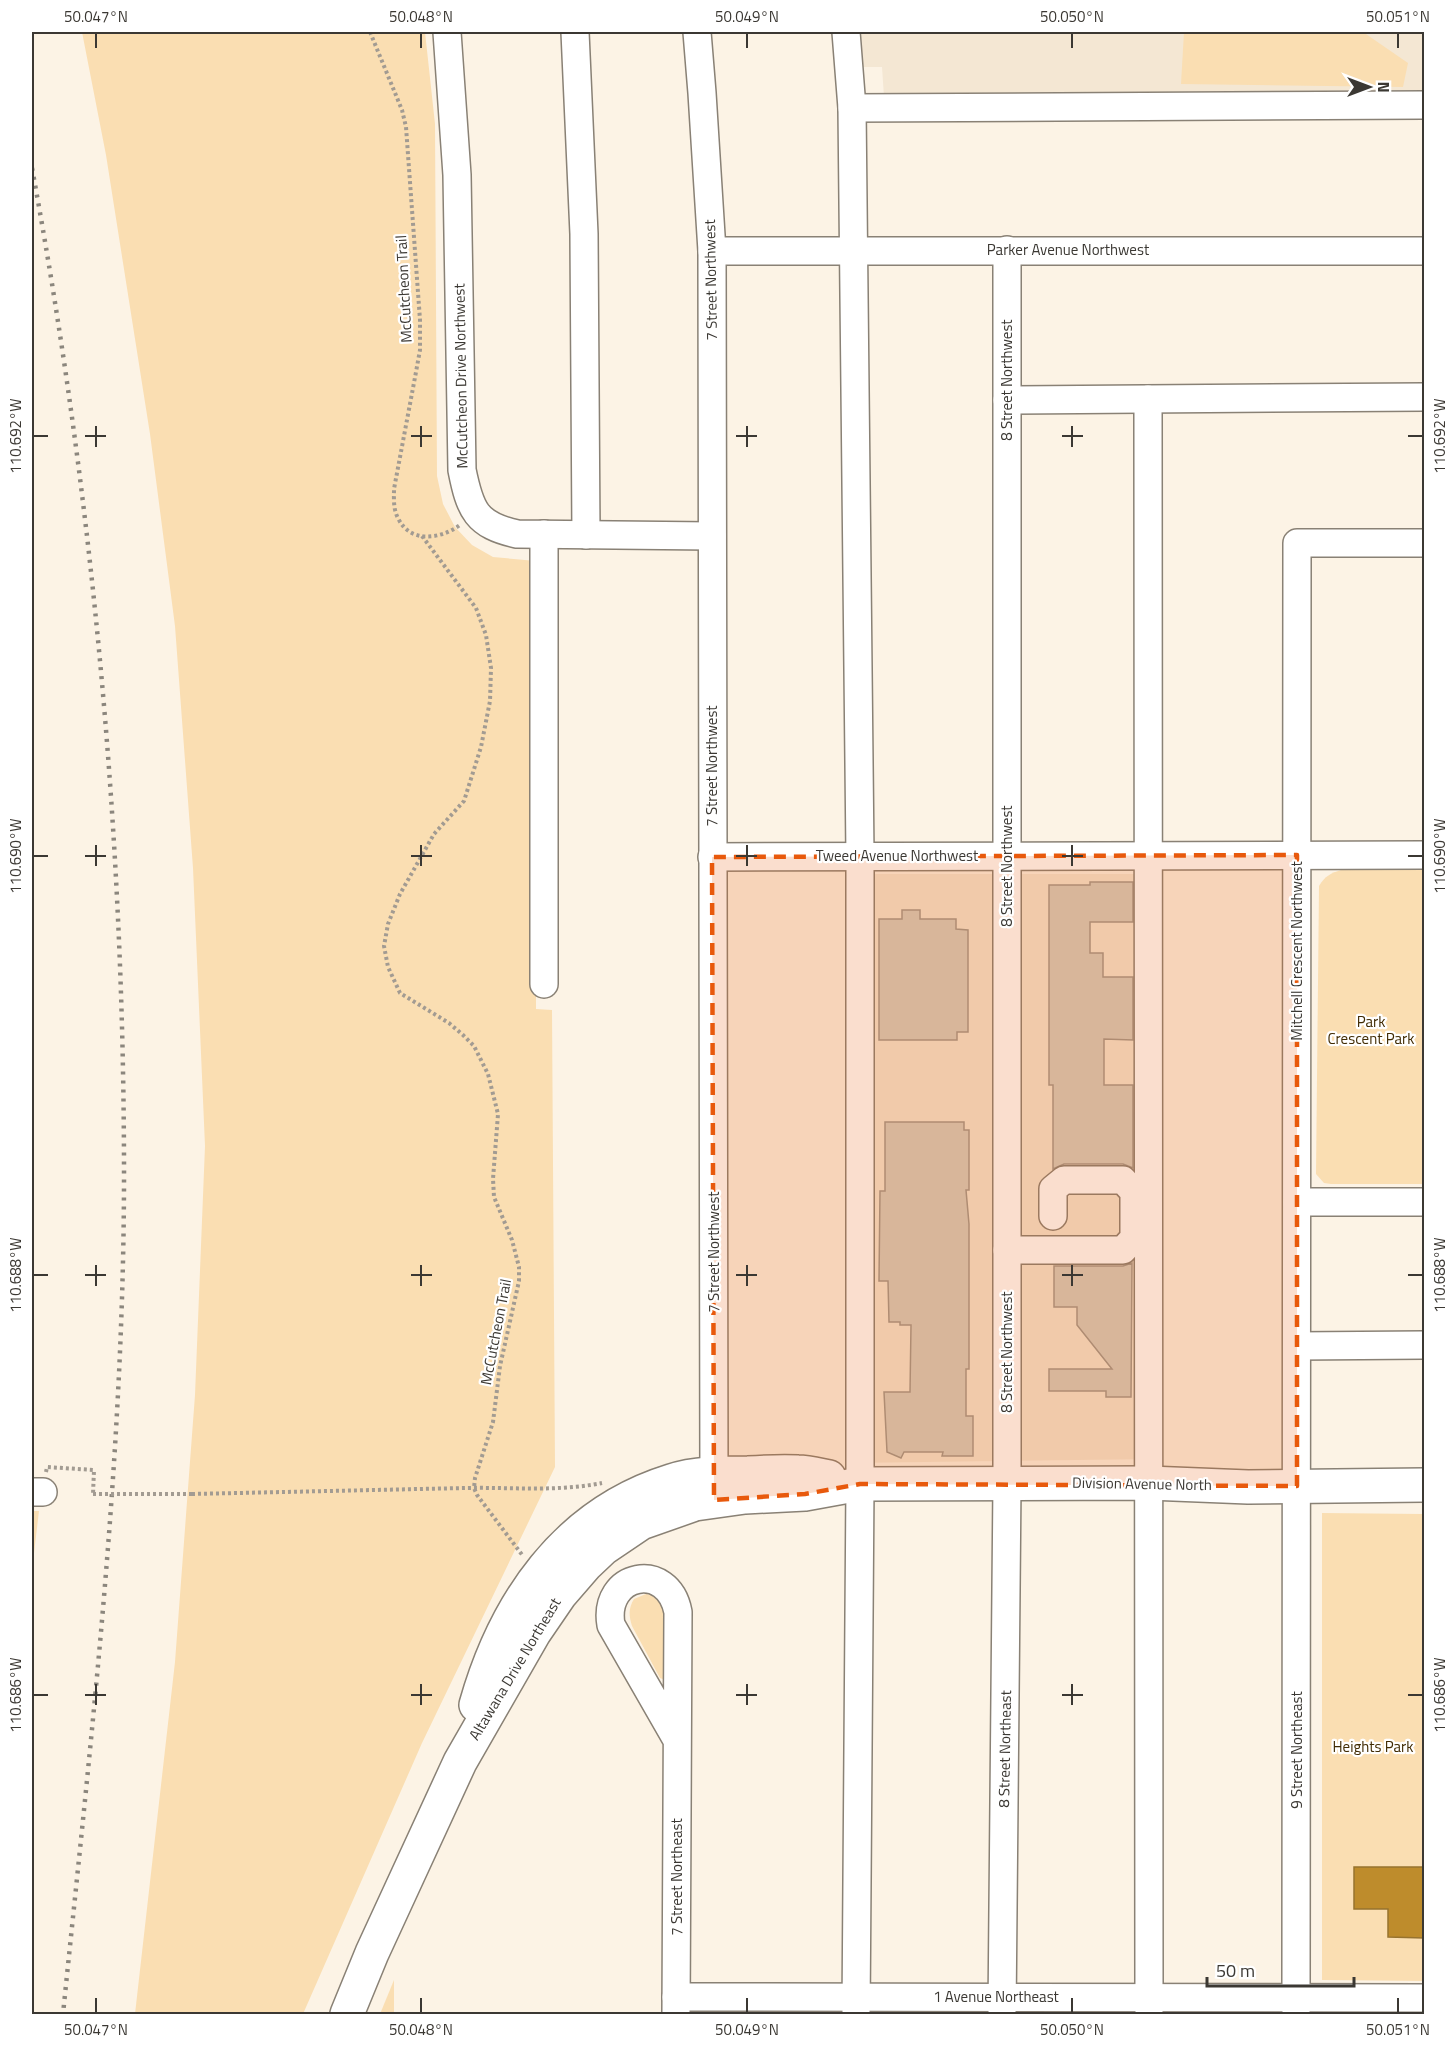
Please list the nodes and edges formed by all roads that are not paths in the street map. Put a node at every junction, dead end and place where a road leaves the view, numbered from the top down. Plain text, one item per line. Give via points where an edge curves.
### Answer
1 (447, 32) edge
2 (575, 32) edge
3 (697, 32) edge
4 (846, 32) edge
5 (1425, 105) edge
6 (852, 108) junction
7 (1007, 250) junction
8 (1425, 250) edge
9 (712, 251) junction
10 (853, 251) junction
11 (1425, 398) edge
12 (1148, 399) junction
13 (1007, 400) junction
14 (544, 534) junction
15 (586, 535) junction
16 (712, 536) junction
17 (1425, 543) edge
18 (1007, 855) junction
19 (1148, 855) junction
20 (1297, 855) junction
21 (1425, 855) edge
22 (860, 856) junction
23 (712, 857) junction
24 (544, 984) dead end
25 (1297, 1202) junction
26 (1425, 1202) edge
27 (1053, 1216) dead end
28 (1007, 1250) junction
29 (1297, 1346) junction
30 (1425, 1346) edge
31 (1007, 1483) junction
32 (1149, 1483) junction
33 (860, 1484) junction
34 (1425, 1485) edge
35 (1297, 1486) junction
36 (714, 1487) junction
37 (655, 1502) joint
38 (677, 1740) junction
39 (1425, 1998) edge
40 (676, 2006) edge
41 (856, 2006) edge
42 (1002, 2006) edge
43 (1149, 2006) edge
44 (1296, 2006) edge
45 (347, 2014) edge

1 - 14 street, McCutcheon Drive Northwest via 457,175 462,470 467,497 479,518 496,529
2 - 15 street via 584,234
3 - 9 street, 7 Street Northwest
4 - 6 street
5 - 6 street
6 - 10 street
7 - 8 street, Parker Avenue Northwest
7 - 10 street, Parker Avenue Northwest
7 - 13 street, 8 Street Northwest
9 - 10 street, Parker Avenue Northwest
9 - 16 street, 7 Street Northwest
10 - 22 street
11 - 12 street
12 - 13 street
12 - 19 street
13 - 18 street, 8 Street Northwest
14 - 15 street, McCutcheon Drive Northwest
14 - 24 street
15 - 16 street, McCutcheon Drive Northwest
16 - 23 street, 7 Street Northwest
17 - 20 street, Mitchell Crescent Northwest via 1297,543
18 - 19 street, Tweed Avenue Northwest
18 - 22 street, Tweed Avenue Northwest
18 - 28 street, 8 Street Northwest
19 - 20 street, Tweed Avenue Northwest
19 - 32 street
20 - 21 street, Tweed Avenue Northwest
20 - 25 street, Mitchell Crescent Northwest
22 - 23 street, Tweed Avenue Northwest
22 - 33 street
23 - 36 street, 7 Street Northwest
25 - 26 street
25 - 29 street, Mitchell Crescent Northwest
27 - 28 street via 1053,1189 1064,1180 1123,1180 1134,1192 1134,1238 1123,1250
28 - 31 street, 8 Street Northwest
29 - 30 street
29 - 35 street, Mitchell Crescent Northwest
31 - 32 main road, Division Avenue North
31 - 33 main road, Division Avenue North
31 - 42 street, 8 Street Northeast
32 - 35 main road, Division Avenue North
32 - 43 street
33 - 36 main road, Division Avenue North via 800,1472
33 - 41 street
34 - 35 main road, Division Avenue North
35 - 44 street, 9 Street Northeast
36 - 37 main road, Division Avenue North via 672,1480
37 - 45 main road, Altawana Drive Northeast via 620,1502 592,1519 549,1561 514,1611 484,1678 460,1762
38 - 38 street, 7 Street Northeast via 676,1601 662,1584 652,1580 631,1581 622,1586 610,1604 611,1625
38 - 40 street, 7 Street Northeast
39 - 44 street, 1 Avenue Northeast
40 - 41 street, 1 Avenue Northeast
41 - 42 street, 1 Avenue Northeast
42 - 43 street, 1 Avenue Northeast
43 - 44 street, 1 Avenue Northeast

